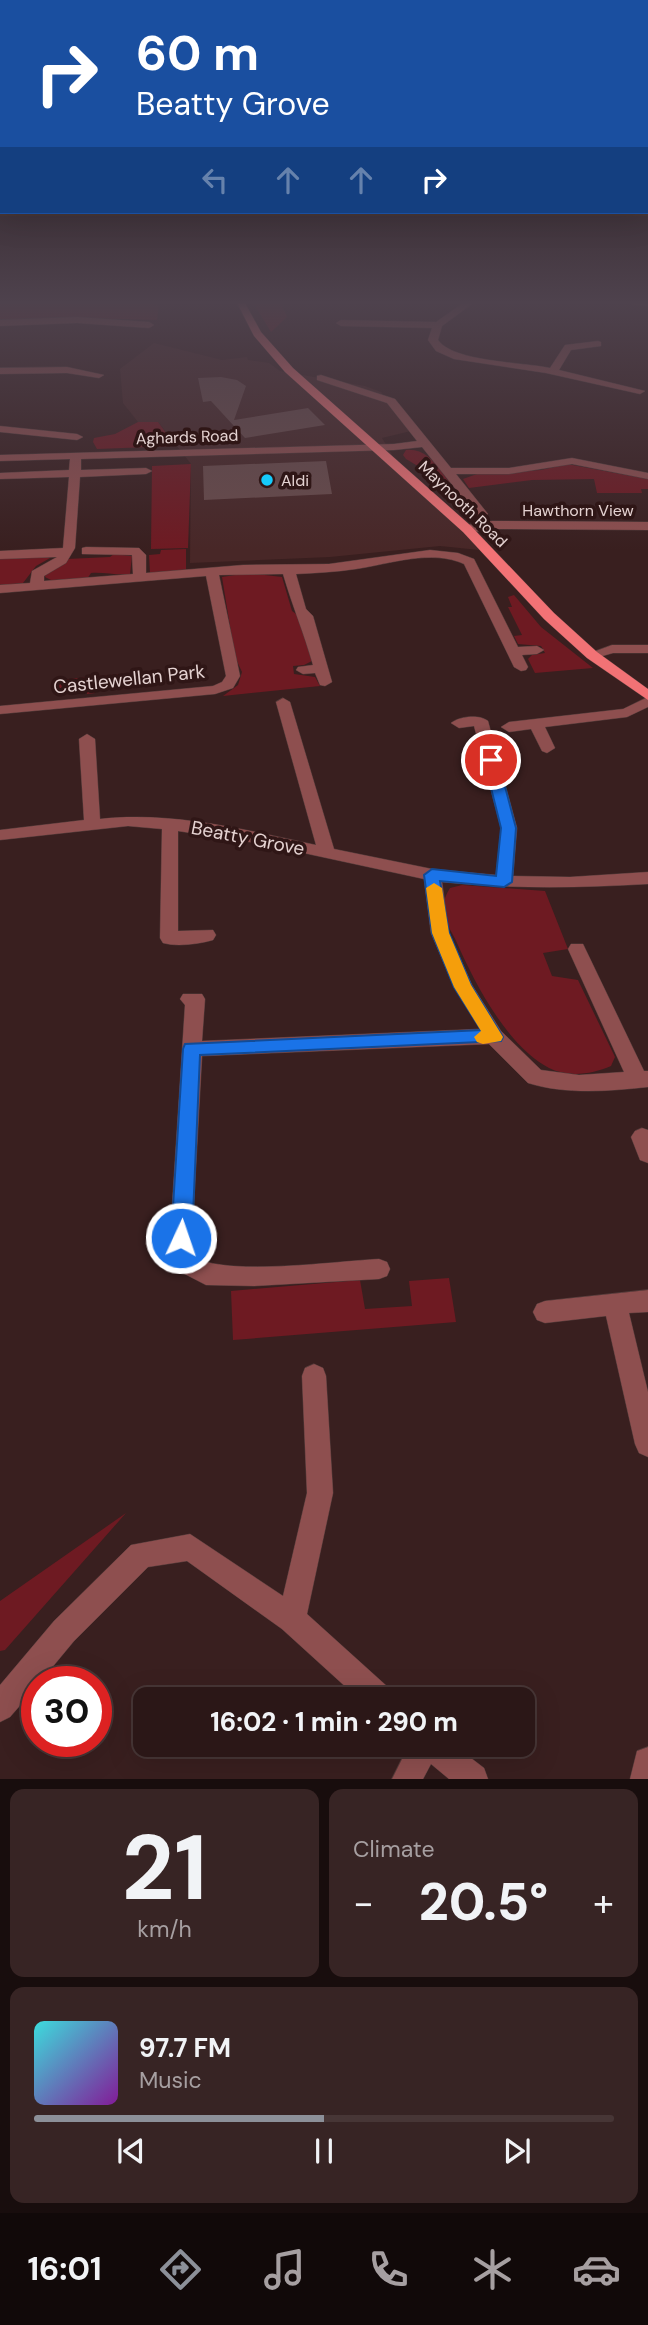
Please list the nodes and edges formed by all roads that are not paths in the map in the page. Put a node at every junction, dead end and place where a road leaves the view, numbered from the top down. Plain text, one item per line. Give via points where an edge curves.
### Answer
1 (304, 384) edge
2 (337, 384) edge
3 (608, 384) edge
4 (640, 391) dead end
5 (0, 429) edge
6 (77, 438) dead end
7 (425, 443) junction
8 (375, 448) junction
9 (76, 456) junction
10 (0, 458) edge
11 (146, 471) dead end
12 (449, 471) junction
13 (73, 474) junction
14 (648, 475) edge
15 (0, 476) edge
16 (482, 514) dead end
17 (648, 526) edge
18 (467, 528) junction
19 (86, 551) dead end
20 (67, 552) junction
21 (0, 555) edge
22 (288, 570) junction
23 (212, 572) junction
24 (139, 578) junction
25 (37, 586) junction
26 (0, 589) edge
27 (648, 649) edge
28 (537, 650) dead end
29 (513, 651) junction
30 (592, 655) junction
31 (521, 667) dead end
32 (303, 670) dead end
33 (648, 699) edge
34 (283, 702) dead end
35 (0, 710) edge
36 (459, 723) dead end
37 (536, 724) junction
38 (509, 727) dead end
39 (87, 739) dead end
40 (547, 748) dead end
41 (92, 823) junction
42 (170, 824) junction
43 (0, 835) edge
44 (327, 854) junction
45 (432, 875) junction
46 (648, 878) edge
47 (504, 882) junction
48 (206, 935) dead end
49 (577, 949) dead end
50 (190, 999) dead end
51 (494, 1037) junction
52 (192, 1049) junction
53 (643, 1080) edge
54 (379, 1269) dead end
55 (648, 1301) edge
56 (615, 1304) junction
57 (545, 1312) dead end
58 (314, 1376) dead end
59 (648, 1444) edge
60 (292, 1619) junction
61 (367, 1687) edge
62 (0, 1707) edge
63 (421, 1757) edge
64 (444, 1757) edge
65 (648, 1762) edge
66 (407, 1779) edge
67 (473, 1779) edge
68 (645, 1779) edge

1 - 8 main road, Maynooth Road
2 - 7 street via 391,401
3 - 4 street
5 - 6 street
7 - 8 street, Aghards Road
7 - 12 street
8 - 9 street, Aghards Road
8 - 18 main road, Maynooth Road
9 - 10 street, Aghards Road
9 - 13 street
11 - 13 street
12 - 14 street via 509,471 572,461
12 - 16 street
13 - 15 street
13 - 20 street
17 - 18 street, Hawthorn View
18 - 30 main road, Maynooth Road
19 - 24 street via 135,551 140,555
20 - 21 street
20 - 25 street via 37,573
22 - 23 street
22 - 29 street via 442,554 462,557 469,562
22 - 32 street via 323,675
23 - 24 street
23 - 35 street, Castlewellan Park via 233,676 228,685 215,690
24 - 25 street
25 - 26 street
27 - 30 street via 612,649
28 - 29 street
29 - 31 street
30 - 33 main road, Maynooth Road
33 - 37 street via 627,713
34 - 44 street, Beatty Grove
36 - 47 street via 480,721 509,828
37 - 38 street
37 - 40 street
39 - 41 street
41 - 42 street, Beatty Grove
41 - 43 street, Beatty Grove
42 - 44 street, Beatty Grove
42 - 48 street, Beatty Grove via 169,938
44 - 45 street, Beatty Grove
45 - 47 street, Beatty Grove
45 - 51 street via 440,933 463,987
46 - 47 street, Beatty Grove
49 - 53 street
50 - 52 street via 195,999
51 - 52 street
51 - 53 street via 535,1077 579,1083
52 - 54 street via 181,1238 187,1264 206,1275
55 - 56 street
56 - 57 street
56 - 59 street
58 - 60 street via 320,1493
60 - 61 street
60 - 62 street via 190,1547 141,1555 64,1632
63 - 66 street
64 - 67 street
65 - 68 street

